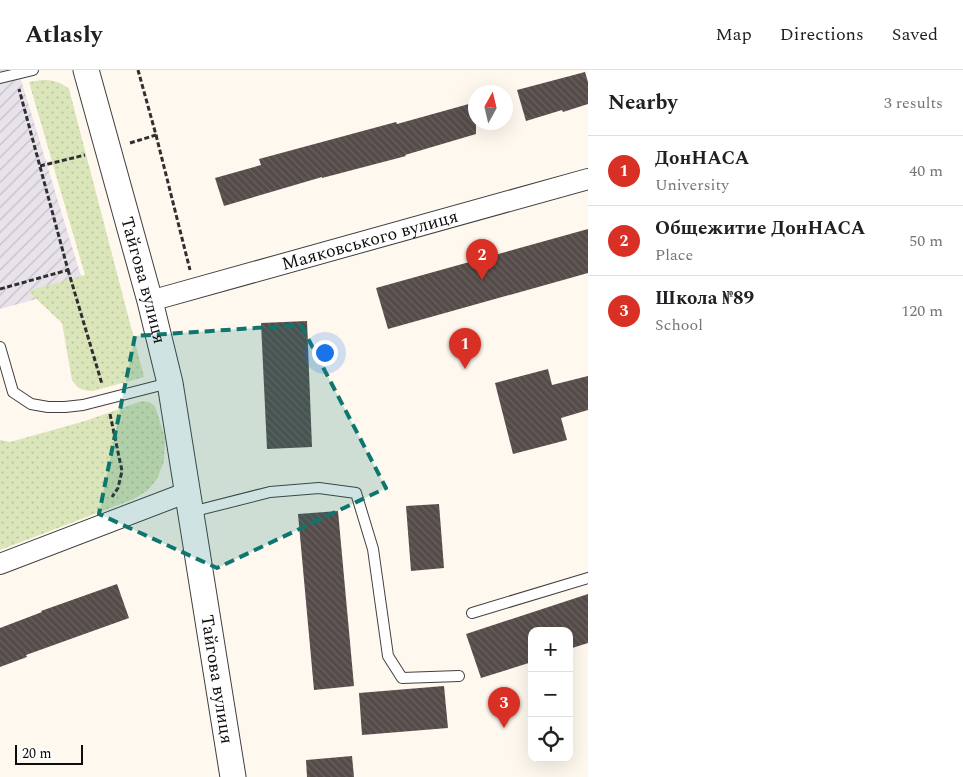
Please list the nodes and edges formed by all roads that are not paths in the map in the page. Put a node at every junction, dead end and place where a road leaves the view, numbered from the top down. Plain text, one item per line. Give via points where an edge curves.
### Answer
1 (33, 70) edge
2 (86, 70) edge
3 (0, 78) edge
4 (588, 179) edge
5 (150, 301) junction
6 (0, 347) edge
7 (170, 383) junction
8 (189, 502) junction
9 (0, 564) edge
10 (588, 578) edge
11 (472, 613) dead end
12 (459, 676) dead end
13 (233, 777) edge

1 - 3 lane
2 - 5 street, Тайгова вулиця
4 - 5 street, Маяковського вулиця
5 - 7 street, Тайгова вулиця
6 - 7 lane via 13,392 31,404 48,407 82,405
7 - 8 street, Тайгова вулиця
8 - 9 street
8 - 12 lane via 319,488 356,493 372,548 388,656 402,678
8 - 13 street, Тайгова вулиця
10 - 11 lane

